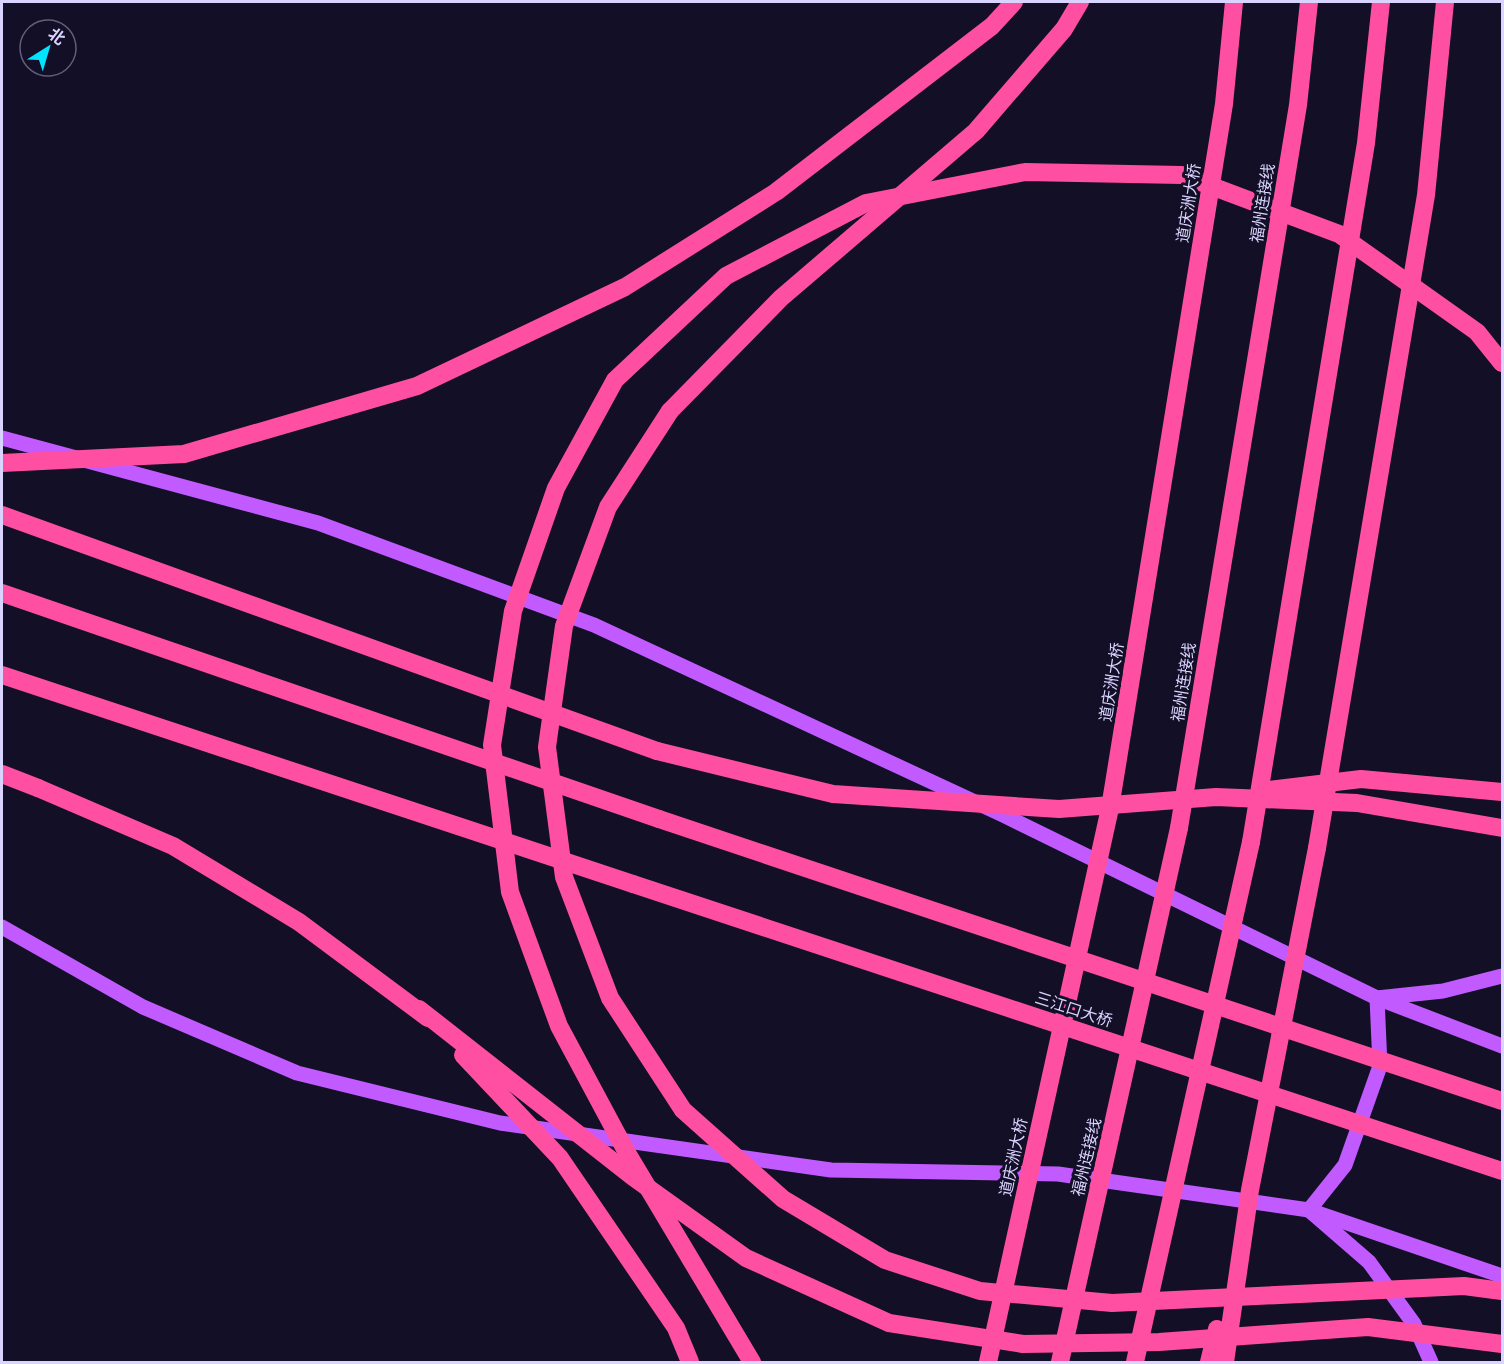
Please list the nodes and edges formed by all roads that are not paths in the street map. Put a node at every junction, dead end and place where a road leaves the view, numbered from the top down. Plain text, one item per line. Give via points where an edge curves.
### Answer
1 (1014, 2) edge
2 (1080, 2) edge
3 (1234, 2) edge
4 (1310, 2) edge
5 (1381, 2) edge
6 (1446, 2) edge
7 (1503, 363) edge
8 (2, 438) edge
9 (2, 463) edge
10 (2, 515) edge
11 (2, 593) edge
12 (2, 675) edge
13 (2, 774) edge
14 (1503, 792) edge
15 (1216, 797) junction
16 (1503, 828) edge
17 (2, 927) edge
18 (1503, 976) edge
19 (1377, 998) junction
20 (419, 1009) junction
21 (1503, 1046) edge
22 (1503, 1101) edge
23 (1503, 1171) edge
24 (1250, 1190) junction
25 (1309, 1210) junction
26 (1503, 1276) edge
27 (1503, 1291) edge
28 (1503, 1344) edge
29 (690, 1362) edge
30 (752, 1362) edge
31 (988, 1362) edge
32 (1060, 1362) edge
33 (1135, 1362) edge
34 (1209, 1362) edge
35 (1225, 1362) edge
36 (1431, 1362) edge

1 - 9 highway, bridge via 992,26 776,192 625,287 417,386 184,454
2 - 27 highway, bridge via 1064,29 976,131 781,298 670,411 608,507 564,626 547,747 564,877 610,999 683,1110 783,1199 885,1260 980,1292 1112,1303 1464,1286
3 - 31 highway, 道庆洲大桥, bridge via 1224,104 1110,808
4 - 32 highway, 福州连接线, bridge via 1298,105 1179,828
5 - 33 highway, bridge via 1366,143 1251,842
6 - 24 highway, bridge via 1426,195 1317,848
7 - 30 highway, bridge via 1477,332 1339,234 1182,175 1025,172 866,203 726,276 615,380 556,488 513,610 492,745 510,892 559,1026 626,1151
8 - 19 main road via 318,522 594,625 1003,815
10 - 15 highway, bridge via 657,751 833,794 1059,809
11 - 22 highway, bridge via 659,819
12 - 23 highway, 三江口大桥, bridge
13 - 20 highway, bridge via 173,846 299,922
14 - 15 highway, bridge via 1360,779
15 - 16 highway, bridge via 1357,802
17 - 25 main road via 143,1007 297,1073 501,1123 831,1170 1058,1174
18 - 19 main road via 1443,992
19 - 21 main road
19 - 25 main road via 1380,1066 1344,1166
20 - 28 highway, bridge via 633,1177 746,1257 889,1323 1023,1344 1159,1342 1368,1327
20 - 29 highway, bridge via 560,1158 676,1328
24 - 34 highway, bridge
24 - 35 highway, bridge
25 - 26 main road
25 - 36 main road via 1369,1262 1414,1324

